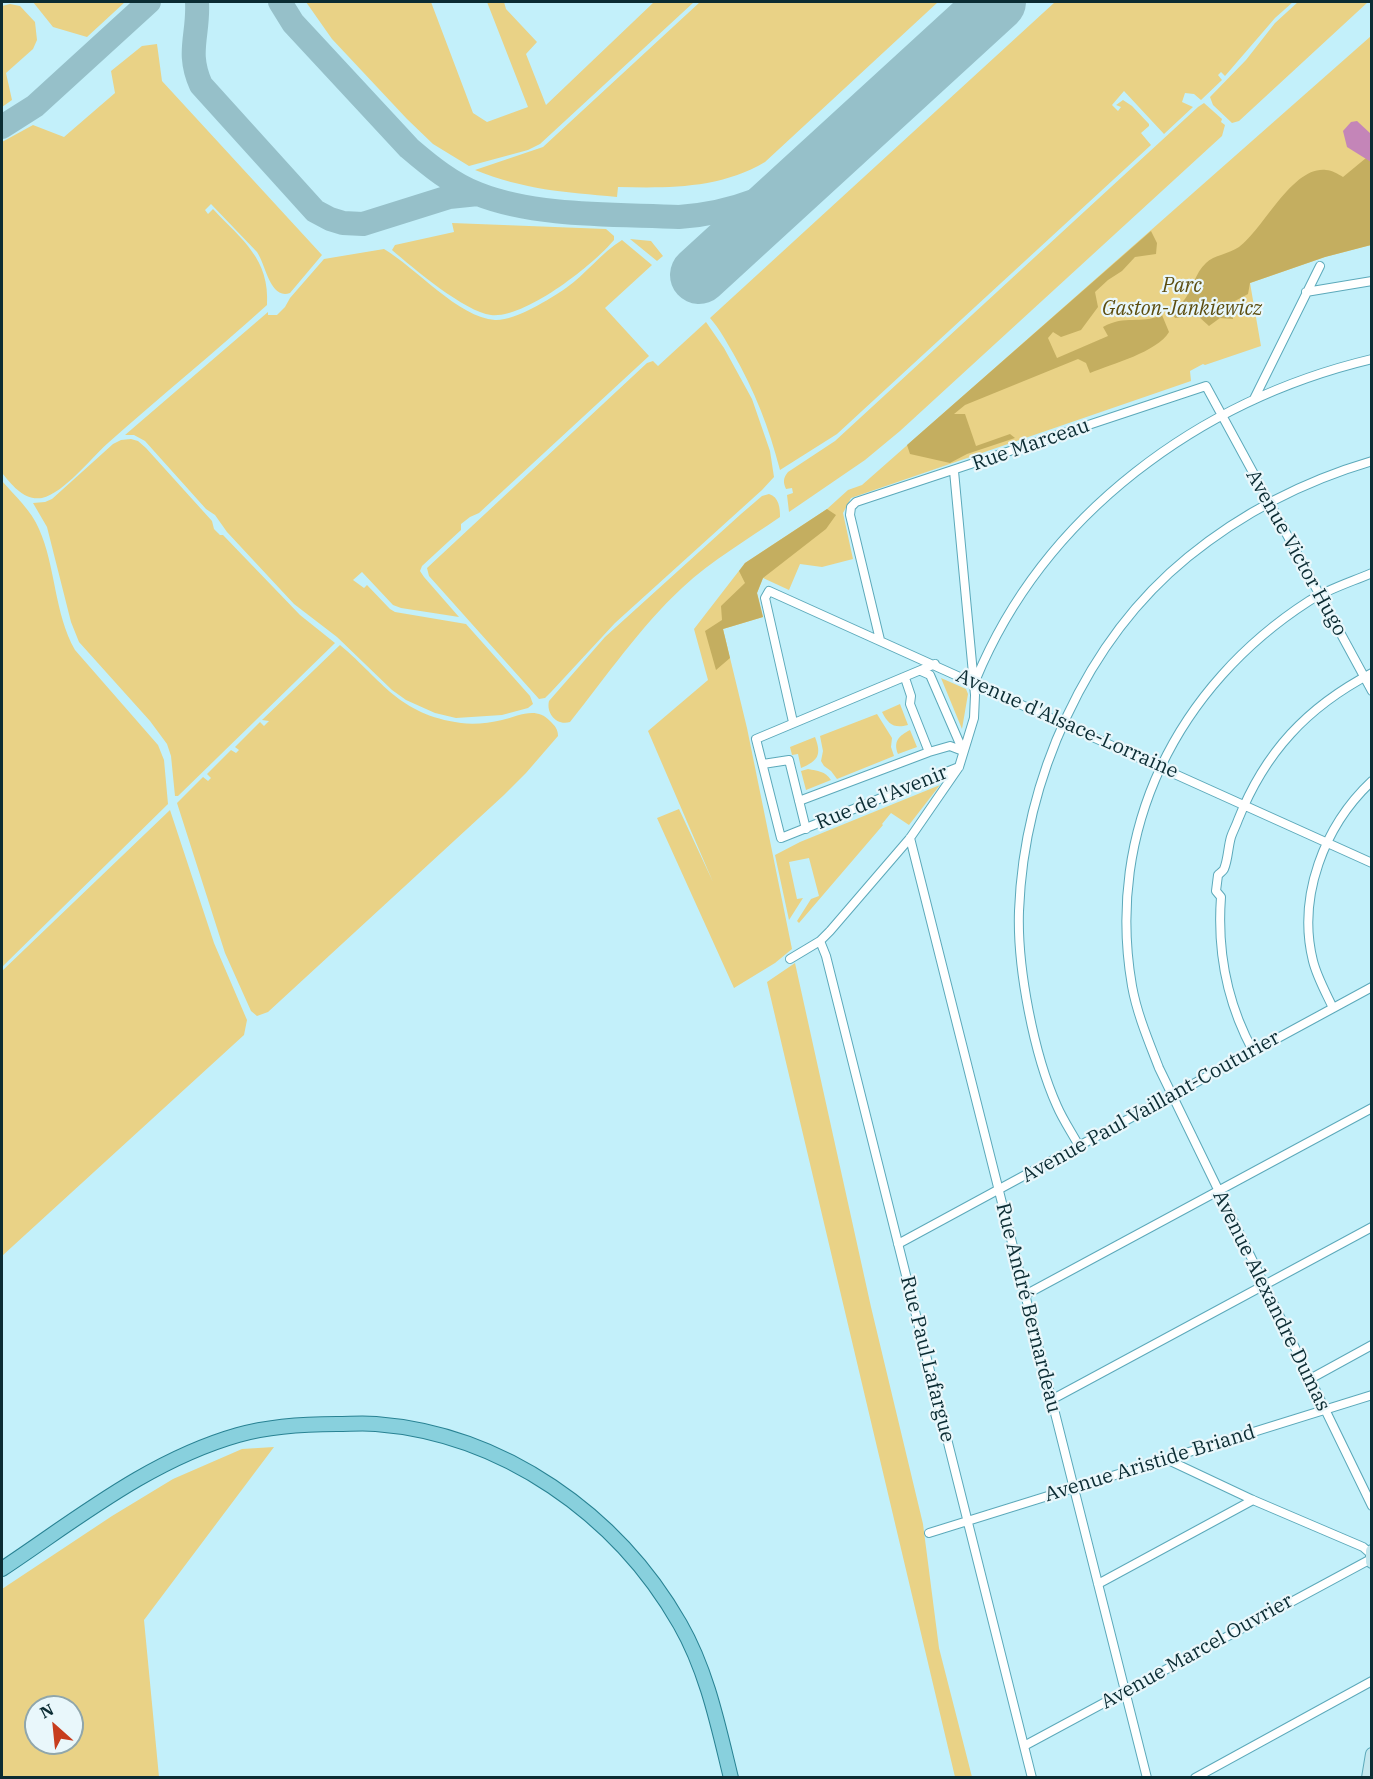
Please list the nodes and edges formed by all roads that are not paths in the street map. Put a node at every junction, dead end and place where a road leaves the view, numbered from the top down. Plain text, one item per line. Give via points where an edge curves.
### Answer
1 (1320, 266) dead end
2 (1371, 281) edge
3 (1306, 292) junction
4 (1371, 359) edge
5 (1206, 386) joint
6 (1254, 399) junction
7 (1221, 415) junction
8 (1371, 461) edge
9 (954, 471) junction
10 (1268, 502) junction
11 (1371, 573) edge
12 (1320, 596) junction
13 (880, 640) junction
14 (935, 664) junction
15 (921, 671) junction
16 (1368, 675) edge
17 (905, 678) junction
18 (975, 682) junction
19 (1371, 691) edge
20 (793, 723) junction
21 (1063, 723) junction
22 (963, 751) junction
23 (929, 752) junction
24 (763, 764) junction
25 (959, 767) junction
26 (1161, 767) junction
27 (1371, 781) edge
28 (799, 801) junction
29 (1244, 805) junction
30 (806, 829) junction
31 (909, 838) junction
32 (1326, 843) junction
33 (1371, 863) edge
34 (820, 940) junction
35 (790, 959) dead end
36 (1371, 987) edge
37 (1333, 1008) junction
38 (1253, 1051) junction
39 (1172, 1095) junction
40 (1371, 1108) edge
41 (1079, 1146) junction
42 (998, 1190) junction
43 (1218, 1191) junction
44 (1371, 1227) edge
45 (898, 1244) junction
46 (1264, 1285) junction
47 (1025, 1295) junction
48 (1371, 1345) edge
49 (1310, 1378) junction
50 (1371, 1395) edge
51 (1051, 1400) junction
52 (1324, 1410) junction
53 (1166, 1459) junction
54 (1073, 1489) junction
55 (1252, 1500) junction
56 (1371, 1506) edge
57 (968, 1521) junction
58 (929, 1533) dead end
59 (1371, 1557) edge
60 (2, 1569) edge
61 (1098, 1584) junction
62 (1371, 1682) edge
63 (1125, 1692) junction
64 (1024, 1746) junction
65 (1371, 1754) edge
66 (731, 1778) edge
67 (1032, 1778) edge
68 (1147, 1778) edge
69 (1195, 1778) edge
70 (1368, 1778) edge

1 - 3 street
2 - 3 street
3 - 6 street
4 - 6 street via 1309,376
5 - 7 street, Avenue Victor Hugo
5 - 9 street, Rue Marceau
6 - 7 street
7 - 10 street, Avenue Victor Hugo
7 - 18 street via 1130,476 1086,516 1046,561 1011,610
8 - 10 street
9 - 13 street, Rue Marceau via 856,502 851,507
9 - 18 street
10 - 12 street, Avenue Victor Hugo
10 - 21 street via 1187,558 1140,603 1101,655
11 - 12 street, Avenue Alexandre Dumas
12 - 16 street, Avenue Victor Hugo
12 - 26 street, Avenue Alexandre Dumas via 1255,642 1224,672 1197,704
13 - 14 street, Avenue d'Alsace-Lorraine
13 - 20 street, Avenue d'Alsace-Lorraine via 769,591 765,598
14 - 15 street, Rue de l'Avenir
14 - 18 street, Avenue d'Alsace-Lorraine
15 - 17 street, Rue de l'Avenir
15 - 22 street, Rue de l'Avenir via 930,675
16 - 19 street, Avenue Victor Hugo
16 - 29 street via 1326,700 1296,727 1264,767
17 - 20 street, Rue de l'Avenir
17 - 23 street, Rue de l'Avenir via 910,704
18 - 21 street, Avenue d'Alsace-Lorraine
18 - 22 street via 974,718
20 - 24 street, Rue de l'Avenir via 756,740
21 - 26 street, Avenue d'Alsace-Lorraine
21 - 41 street via 1039,786 1026,844 1019,912 1023,974 1035,1040 1057,1106
22 - 23 street, Rue de l'Avenir via 950,746
22 - 25 street
23 - 28 street, Rue de l'Avenir
24 - 28 street, Rue de l'Avenir via 789,760
24 - 30 street, Rue de l'Avenir via 781,838
25 - 30 street, Rue de l'Avenir
25 - 31 street
26 - 29 street, Avenue d'Alsace-Lorraine
26 - 39 street, Avenue Alexandre Dumas via 1137,830 1127,890 1127,939 1133,988 1147,1036
27 - 32 street via 1350,804
28 - 30 street, Rue de l'Avenir
29 - 32 street, Avenue d'Alsace-Lorraine
29 - 38 street via 1215,891 1221,897 1220,948 1227,985
31 - 34 street
31 - 42 street, Rue André Bernardeau
32 - 33 street, Avenue d'Alsace-Lorraine
32 - 37 street via 1310,902 1309,932 1314,961
34 - 35 street
34 - 45 street, Rue Paul Lafargue
36 - 37 street, Avenue Paul Vaillant-Couturier
37 - 38 street, Avenue Paul Vaillant-Couturier
38 - 39 street, Avenue Paul Vaillant-Couturier
39 - 41 street, Avenue Paul Vaillant-Couturier
39 - 43 street, Avenue Alexandre Dumas
40 - 43 street
41 - 42 street, Avenue Paul Vaillant-Couturier
42 - 45 street, Avenue Paul Vaillant-Couturier
42 - 47 street, Rue André Bernardeau
43 - 46 street, Avenue Alexandre Dumas
43 - 47 street
44 - 46 street
45 - 57 street, Rue Paul Lafargue
46 - 49 street, Avenue Alexandre Dumas
46 - 51 street
47 - 51 street, Rue André Bernardeau
48 - 49 street
49 - 52 street, Avenue Alexandre Dumas
50 - 52 street, Avenue Aristide Briand
51 - 54 street, Rue André Bernardeau
52 - 53 street, Avenue Aristide Briand
52 - 56 street, Avenue Alexandre Dumas
53 - 54 street, Avenue Aristide Briand
53 - 55 street
54 - 57 street, Avenue Aristide Briand
54 - 61 street, Rue André Bernardeau
55 - 59 street via 1363,1547
55 - 61 street
57 - 58 street, Avenue Aristide Briand
57 - 64 street, Rue Paul Lafargue
59 - 63 street, Avenue Marcel Ouvrier
60 - 66 main road via 149,1472 180,1455 239,1434 309,1424 375,1424 423,1431 496,1455 550,1484 606,1529 640,1565 681,1625 702,1671
61 - 63 street, Rue André Bernardeau
62 - 69 street
63 - 64 street, Avenue Marcel Ouvrier
63 - 68 street, Rue André Bernardeau
64 - 67 street, Rue Paul Lafargue
65 - 70 street

